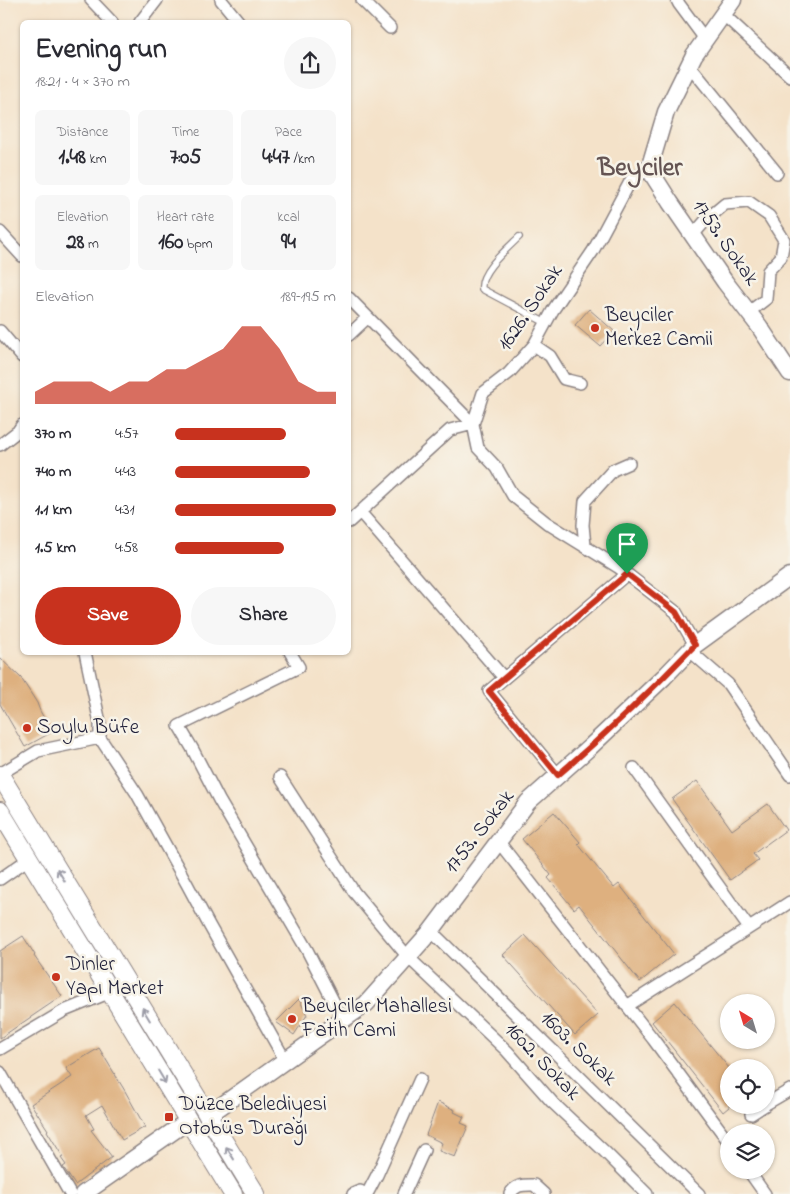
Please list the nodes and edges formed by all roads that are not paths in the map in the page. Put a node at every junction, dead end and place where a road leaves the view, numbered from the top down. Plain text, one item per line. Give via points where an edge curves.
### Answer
1 (91, 0) edge
2 (157, 0) edge
3 (221, 0) edge
4 (362, 0) edge
5 (677, 0) edge
6 (733, 0) edge
7 (723, 14) junction
8 (110, 20) edge
9 (142, 20) edge
10 (237, 20) edge
11 (390, 28) dead end
12 (705, 39) junction
13 (689, 65) junction
14 (790, 76) edge
15 (650, 169) junction
16 (777, 173) dead end
17 (1, 234) edge
18 (693, 235) junction
19 (519, 237) dead end
20 (20, 254) edge
21 (351, 300) edge
22 (748, 312) junction
23 (367, 318) junction
24 (546, 323) junction
25 (0, 331) edge
26 (351, 333) edge
27 (534, 345) junction
28 (20, 355) edge
29 (790, 373) edge
30 (580, 383) dead end
31 (473, 424) junction
32 (20, 428) edge
33 (0, 445) edge
34 (630, 463) dead end
35 (360, 512) junction
36 (351, 520) edge
37 (585, 546) junction
38 (627, 574) junction
39 (790, 576) edge
40 (692, 648) junction
41 (86, 655) edge
42 (292, 655) edge
43 (504, 678) junction
44 (100, 738) junction
45 (634, 768) dead end
46 (0, 774) edge
47 (558, 775) junction
48 (790, 775) edge
49 (280, 777) dead end
50 (0, 811) edge
51 (498, 841) junction
52 (30, 858) junction
53 (0, 879) edge
54 (790, 902) edge
55 (749, 928) junction
56 (431, 931) junction
57 (408, 957) junction
58 (111, 992) junction
59 (627, 1006) junction
60 (343, 1020) junction
61 (0, 1049) edge
62 (285, 1060) junction
63 (0, 1072) edge
64 (420, 1079) dead end
65 (790, 1090) edge
66 (775, 1099) edge
67 (207, 1116) junction
68 (188, 1121) junction
69 (720, 1130) edge
70 (424, 1150) dead end
71 (754, 1179) edge
72 (70, 1194) edge
73 (83, 1194) edge
74 (231, 1194) edge
75 (256, 1194) edge
76 (353, 1194) edge
77 (366, 1194) edge
78 (404, 1194) edge
79 (510, 1194) edge
80 (544, 1194) edge
81 (647, 1194) edge
82 (699, 1194) edge
83 (765, 1194) edge

1 - 8 street
2 - 9 street
3 - 10 street
4 - 11 street
5 - 12 street
6 - 7 street
7 - 12 street
7 - 14 street
12 - 13 street
13 - 15 street via 666,112
13 - 16 street
15 - 18 street, 1753. Sokak
15 - 24 street, 1626. Sokak via 631,180 592,251
17 - 20 street
18 - 22 street, 1753. Sokak
18 - 22 street via 725,204 749,202 769,216 784,240 781,257 768,271 766,300
19 - 24 lane via 487,271 481,283 482,289
21 - 23 street
22 - 29 street, 1753. Sokak
23 - 26 street
23 - 31 street
24 - 27 street, 1626. Sokak
25 - 28 street
27 - 30 street via 550,356 564,378
27 - 31 street, 1626. Sokak via 509,373 483,393
31 - 35 street via 450,430
31 - 37 street via 478,448 497,468 513,496
32 - 33 street
34 - 37 street via 613,470 585,501 582,525
35 - 36 street
35 - 43 street
37 - 38 street
38 - 40 street via 676,612
38 - 43 street
39 - 40 street, 1753. Sokak
40 - 47 street, 1753. Sokak
40 - 48 street via 728,684
41 - 44 street via 100,723
42 - 60 street via 299,667 179,726 307,950
43 - 47 street via 489,691
44 - 46 street via 38,751
44 - 62 street via 141,801
45 - 55 street
67 -> 46 main road
47 - 51 street, 1753. Sokak via 528,802
49 - 57 street, 1602. Sokak via 354,892
50 - 52 main road
51 - 56 street, 1753. Sokak
51 - 59 street
52 - 53 street
52 - 58 main road
54 - 55 street
55 - 59 street
56 - 57 street, 1753. Sokak
56 - 82 street, 1603. Sokak
57 - 60 street, 1753. Sokak via 366,1004
57 - 81 street, 1602. Sokak via 507,1051 552,1102
58 - 61 street via 64,1010
58 -> 68 main road
59 - 69 street
60 - 62 street, 1753. Sokak
62 - 67 street, 1753. Sokak
63 - 72 street
64 - 77 street
65 - 66 street
75 -> 67 main road
68 - 73 street
68 - 74 main road
70 - 78 street
71 - 83 street
76 - 77 street via 360,1191
79 - 80 street via 519,1185 534,1185

